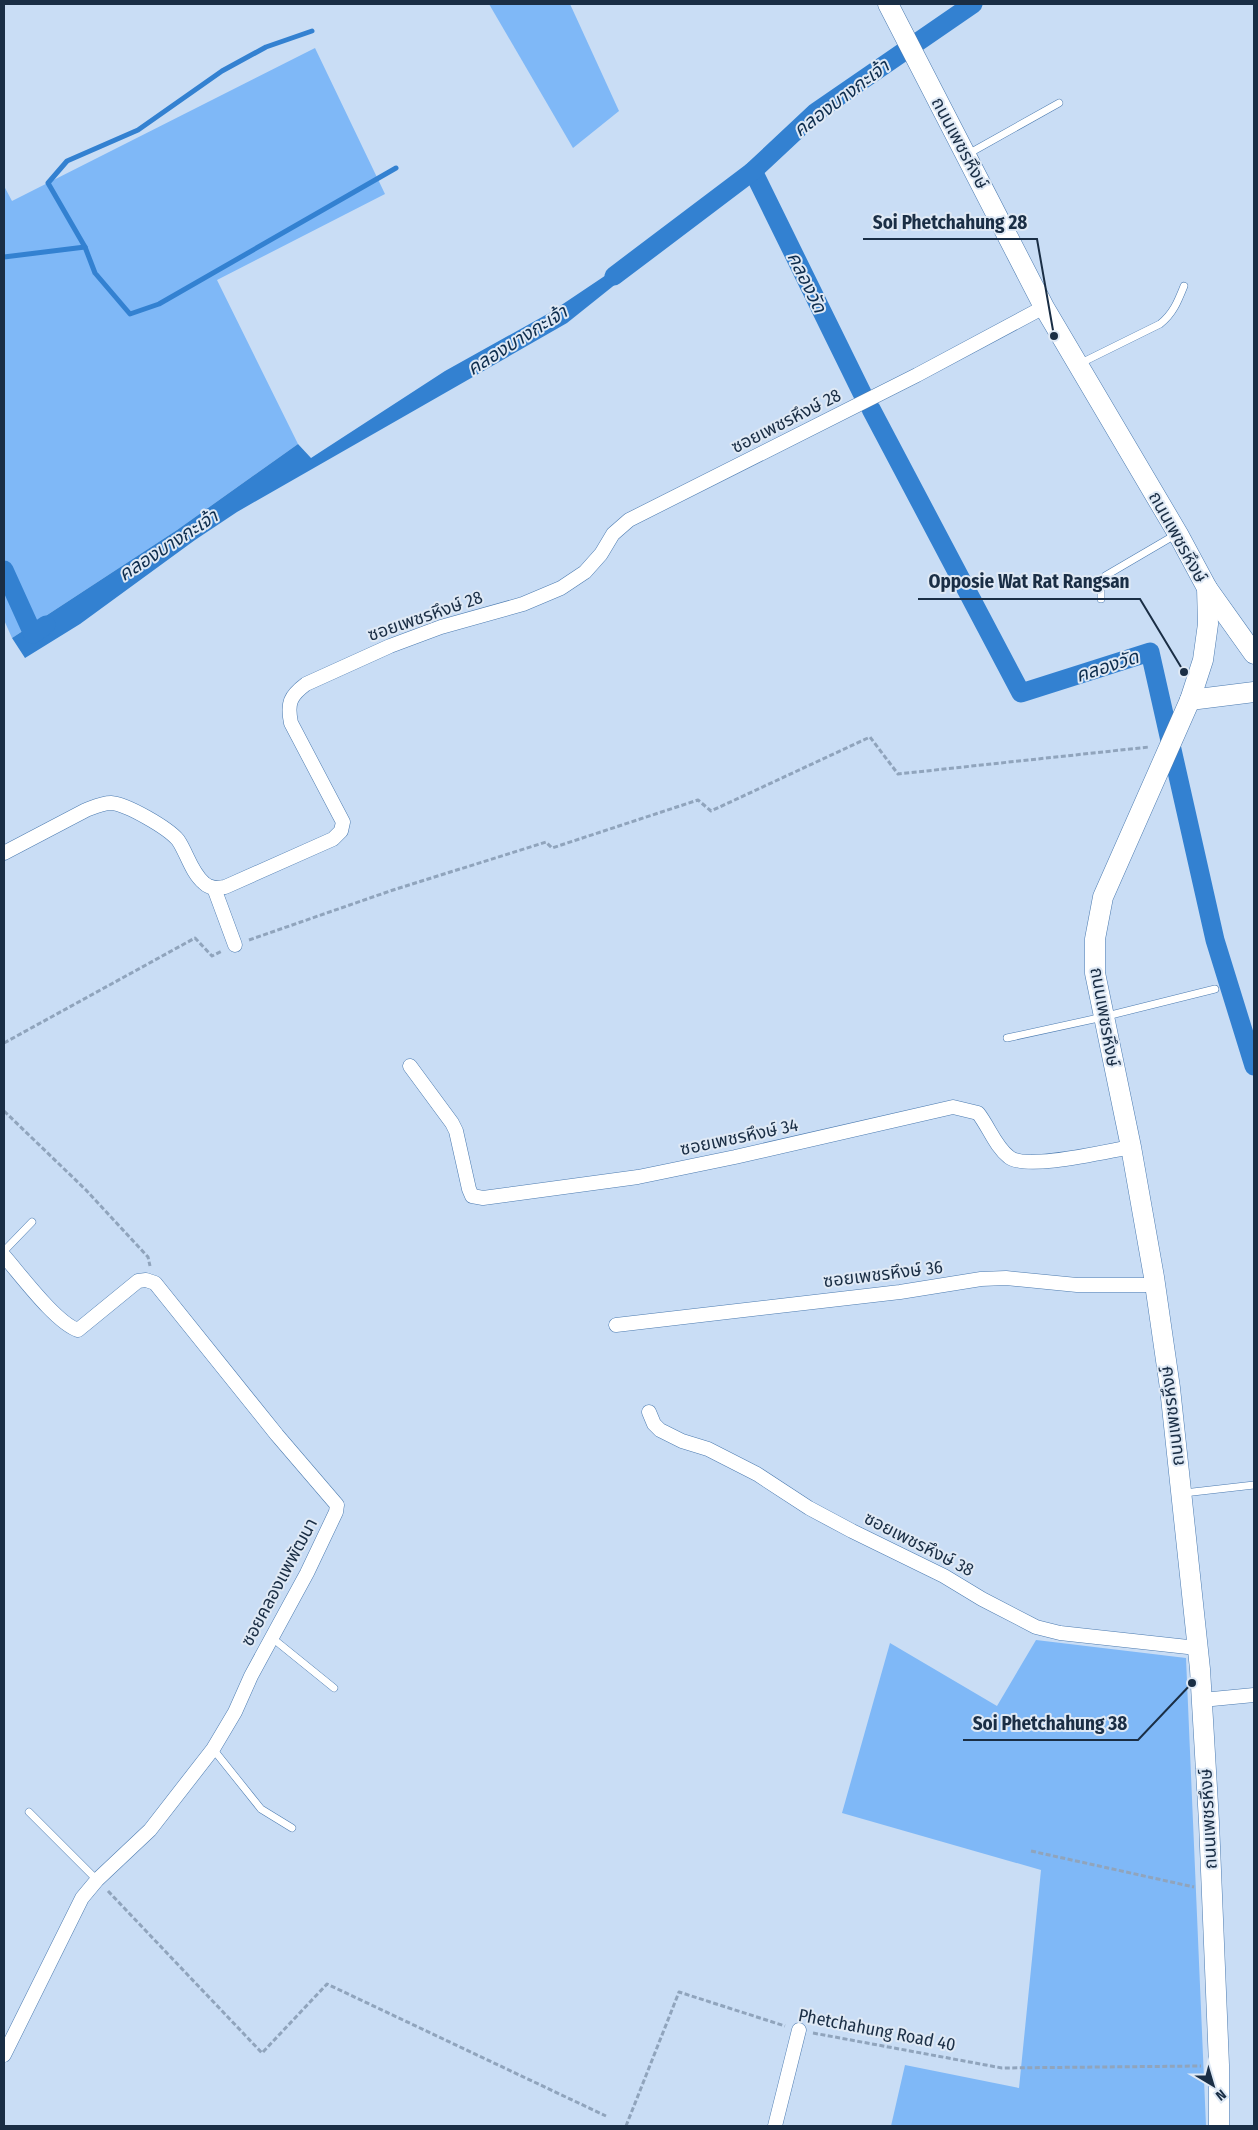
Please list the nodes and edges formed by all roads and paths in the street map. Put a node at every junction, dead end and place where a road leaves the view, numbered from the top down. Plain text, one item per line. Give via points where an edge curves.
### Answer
1 (889, 7) edge
2 (1060, 103) dead end
3 (967, 155) junction
4 (1184, 286) dead end
5 (1044, 307) junction
6 (1079, 364) junction
7 (1178, 534) junction
8 (1207, 588) junction
9 (1102, 599) dead end
10 (1254, 654) edge
11 (1254, 692) edge
12 (1190, 700) junction
13 (1170, 745) junction
14 (4, 854) edge
15 (214, 888) junction
16 (235, 945) junction
17 (1215, 989) dead end
18 (1103, 1017) junction
19 (1007, 1038) dead end
20 (4, 1043) edge
21 (410, 1066) dead end
22 (4, 1111) edge
23 (1131, 1147) junction
24 (32, 1222) dead end
25 (4, 1251) edge
26 (4, 1256) edge
27 (155, 1283) junction
28 (1155, 1285) junction
29 (616, 1324) dead end
30 (649, 1412) dead end
31 (1254, 1485) edge
32 (1181, 1493) junction
33 (271, 1637) junction
34 (1197, 1648) junction
35 (334, 1688) dead end
36 (1254, 1695) edge
37 (1202, 1700) junction
38 (213, 1749) junction
39 (29, 1812) dead end
40 (292, 1828) dead end
41 (1031, 1851) dead end
42 (97, 1880) junction
43 (1212, 1890) junction
44 (799, 2030) junction
45 (4, 2055) edge
46 (1219, 2066) junction
47 (606, 2116) dead end
48 (626, 2126) edge
49 (775, 2126) edge
50 (1219, 2126) edge

1 - 3 main road, ถนนเพชรหึงษ์
2 - 3 lane
3 - 5 main road, ถนนเพชรหึงษ์
4 - 6 lane via 1175,307 1160,324
5 - 6 main road, ถนนเพชรหึงษ์
5 - 15 street, ซอยเพชรหึงษ์ 28 via 908,380 630,520 614,534 585,572 561,588 523,604 441,627 390,646 306,684 295,692 288,711 291,723 338,810 343,822 341,831 333,839 310,850 226,887
6 - 7 main road, ถนนเพชรหึงษ์
7 - 8 main road, ถนนเพชรหึงษ์
7 - 9 lane via 1105,576 1101,583
8 - 10 main road
8 - 12 main road, ถนนเพชรหึงษ์ via 1208,624 1203,660
11 - 12 main road
12 - 13 main road, ถนนเพชรหึงษ์
13 - 16 path via 898,774 870,737 711,811 698,800 552,848 546,842 390,891
13 - 18 main road, ถนนเพชรหึงษ์ via 1103,897 1095,939 1095,973
14 - 15 street via 99,804 120,804 172,833 198,877 205,885
15 - 16 street
16 - 20 path via 212,956 195,938
17 - 18 lane
18 - 19 lane
18 - 23 main road, ถนนเพชรหึงษ์
21 - 23 street, ซอยเพชรหึงษ์ 34 via 452,1123 469,1189 472,1196 483,1198 638,1177 953,1107 978,1113 1007,1156 1015,1162 1041,1162
22 - 27 path via 86,1190 148,1257
23 - 28 main road, ถนนเพชรหึงษ์
24 - 25 lane
26 - 27 street via 51,1309 70,1327 78,1330 138,1282
27 - 33 street, ซอยคลองแพพัฒนา via 337,1505 307,1573
28 - 29 street, ซอยเพชรหึงษ์ 36 via 1078,1286 1006,1278 981,1279 900,1292
28 - 32 main road, ถนนเพชรหึงษ์
30 - 34 street, ซอยเพชรหึงษ์ 38 via 660,1430 708,1449 757,1474 809,1508 1036,1627 1060,1633
31 - 32 lane
32 - 34 main road, ถนนเพชรหึงษ์
33 - 35 lane
33 - 38 street, ซอยคลองแพพัฒนา via 236,1712
34 - 37 main road, ถนนเพชรหึงษ์
36 - 37 street
37 - 43 main road, ถนนเพชรหึงษ์
38 - 40 lane via 261,1809
38 - 42 street, ซอยคลองแพพัฒนา via 150,1830
39 - 42 lane
41 - 43 path
42 - 45 street, ซอยคลองแพพัฒนา via 82,1898
42 - 47 path via 262,2053 327,1984
43 - 46 main road, ถนนเพชรหึงษ์
44 - 46 path, Phetchahung Road 40 via 1002,2068
44 - 48 path, Phetchahung Road 40 via 680,1992
44 - 49 street
46 - 50 main road, ถนนเพชรหึงษ์

